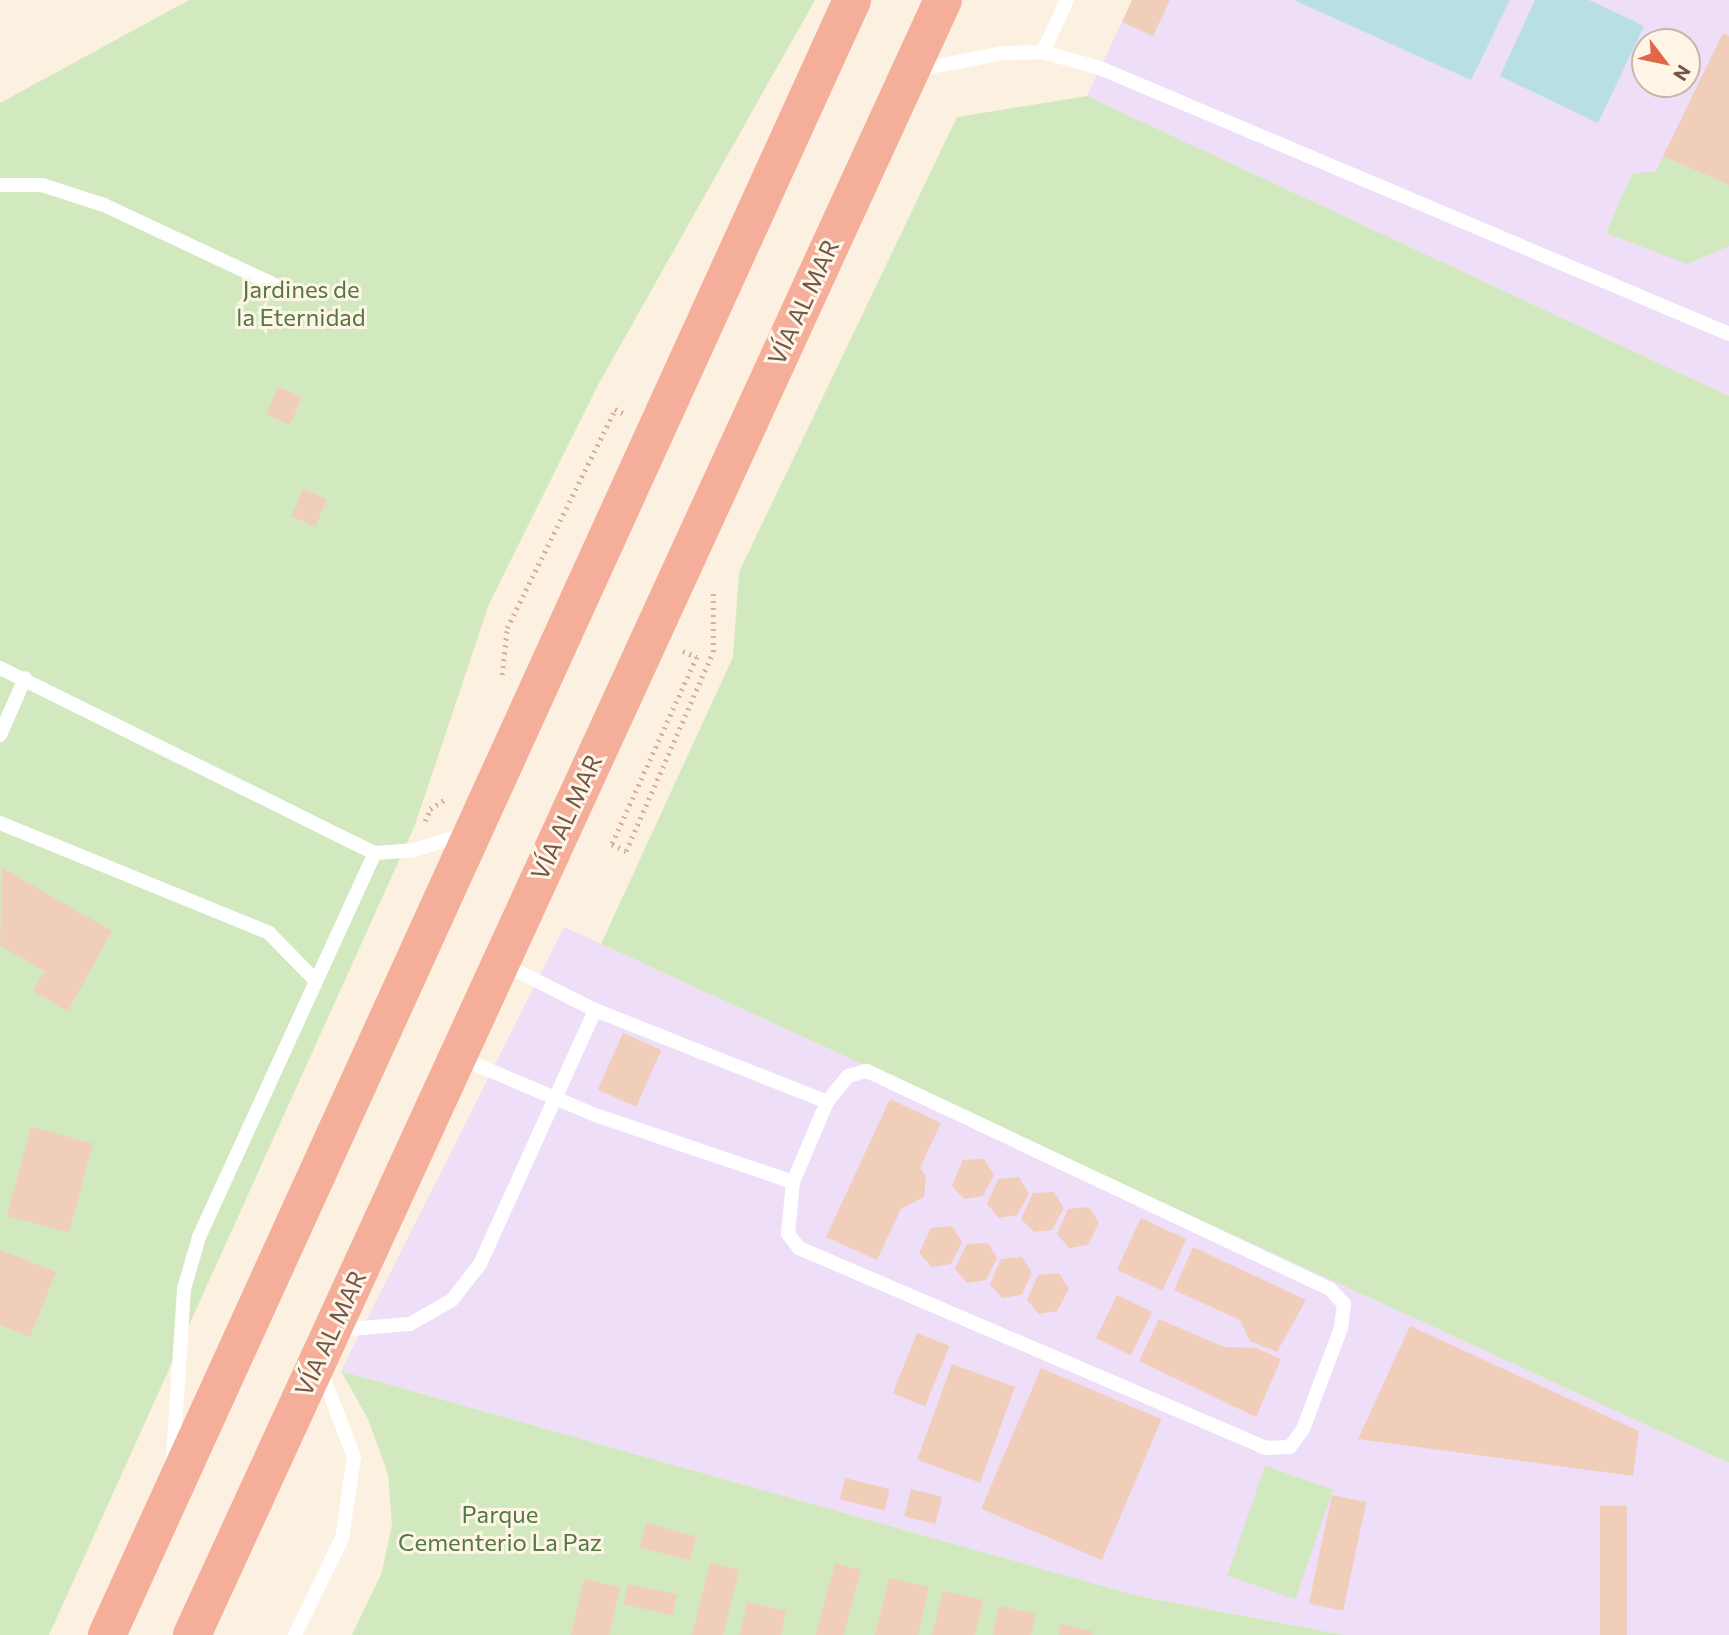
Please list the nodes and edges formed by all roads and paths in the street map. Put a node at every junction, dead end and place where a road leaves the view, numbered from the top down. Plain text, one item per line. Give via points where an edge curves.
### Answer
1 (852, 0) edge
2 (943, 0) edge
3 (1067, 0) edge
4 (1043, 52) junction
5 (908, 72) junction
6 (0, 185) edge
7 (273, 284) dead end
8 (1729, 334) edge
9 (713, 652) dead end
10 (697, 657) dead end
11 (0, 668) edge
12 (25, 678) junction
13 (0, 735) edge
14 (0, 822) edge
15 (470, 833) junction
16 (375, 853) junction
17 (499, 963) junction
18 (316, 981) junction
19 (595, 1010) junction
20 (457, 1056) junction
21 (556, 1097) junction
22 (827, 1102) junction
23 (793, 1182) junction
24 (324, 1346) junction
25 (170, 1496) junction
26 (107, 1635) edge
27 (191, 1635) edge
28 (295, 1635) edge

1 - 15 highway
2 - 5 highway, VÍA AL MAR
3 - 4 lane
4 - 5 lane via 1004,54
4 - 8 lane via 1100,68
5 - 17 highway, VÍA AL MAR
6 - 7 lane via 42,185 104,205
9 - 10 path via 626,851 612,844
11 - 12 lane
12 - 13 lane
12 - 16 lane
14 - 18 lane via 269,933
15 - 16 lane via 414,850
15 - 25 highway
16 - 18 lane
17 - 19 lane
17 - 20 highway, VÍA AL MAR
18 - 25 lane via 199,1237 184,1289
19 - 21 lane
19 - 22 lane
20 - 21 lane
20 - 24 highway, VÍA AL MAR
21 - 23 lane via 598,1116
21 - 24 lane via 480,1264 452,1300 410,1324
22 - 23 lane
22 - 23 lane via 848,1076 867,1071 1330,1289 1344,1304 1341,1328 1303,1429 1290,1447 1266,1448 799,1248 788,1234
24 - 27 highway, VÍA AL MAR
24 - 28 lane via 354,1457 342,1538
25 - 26 highway

